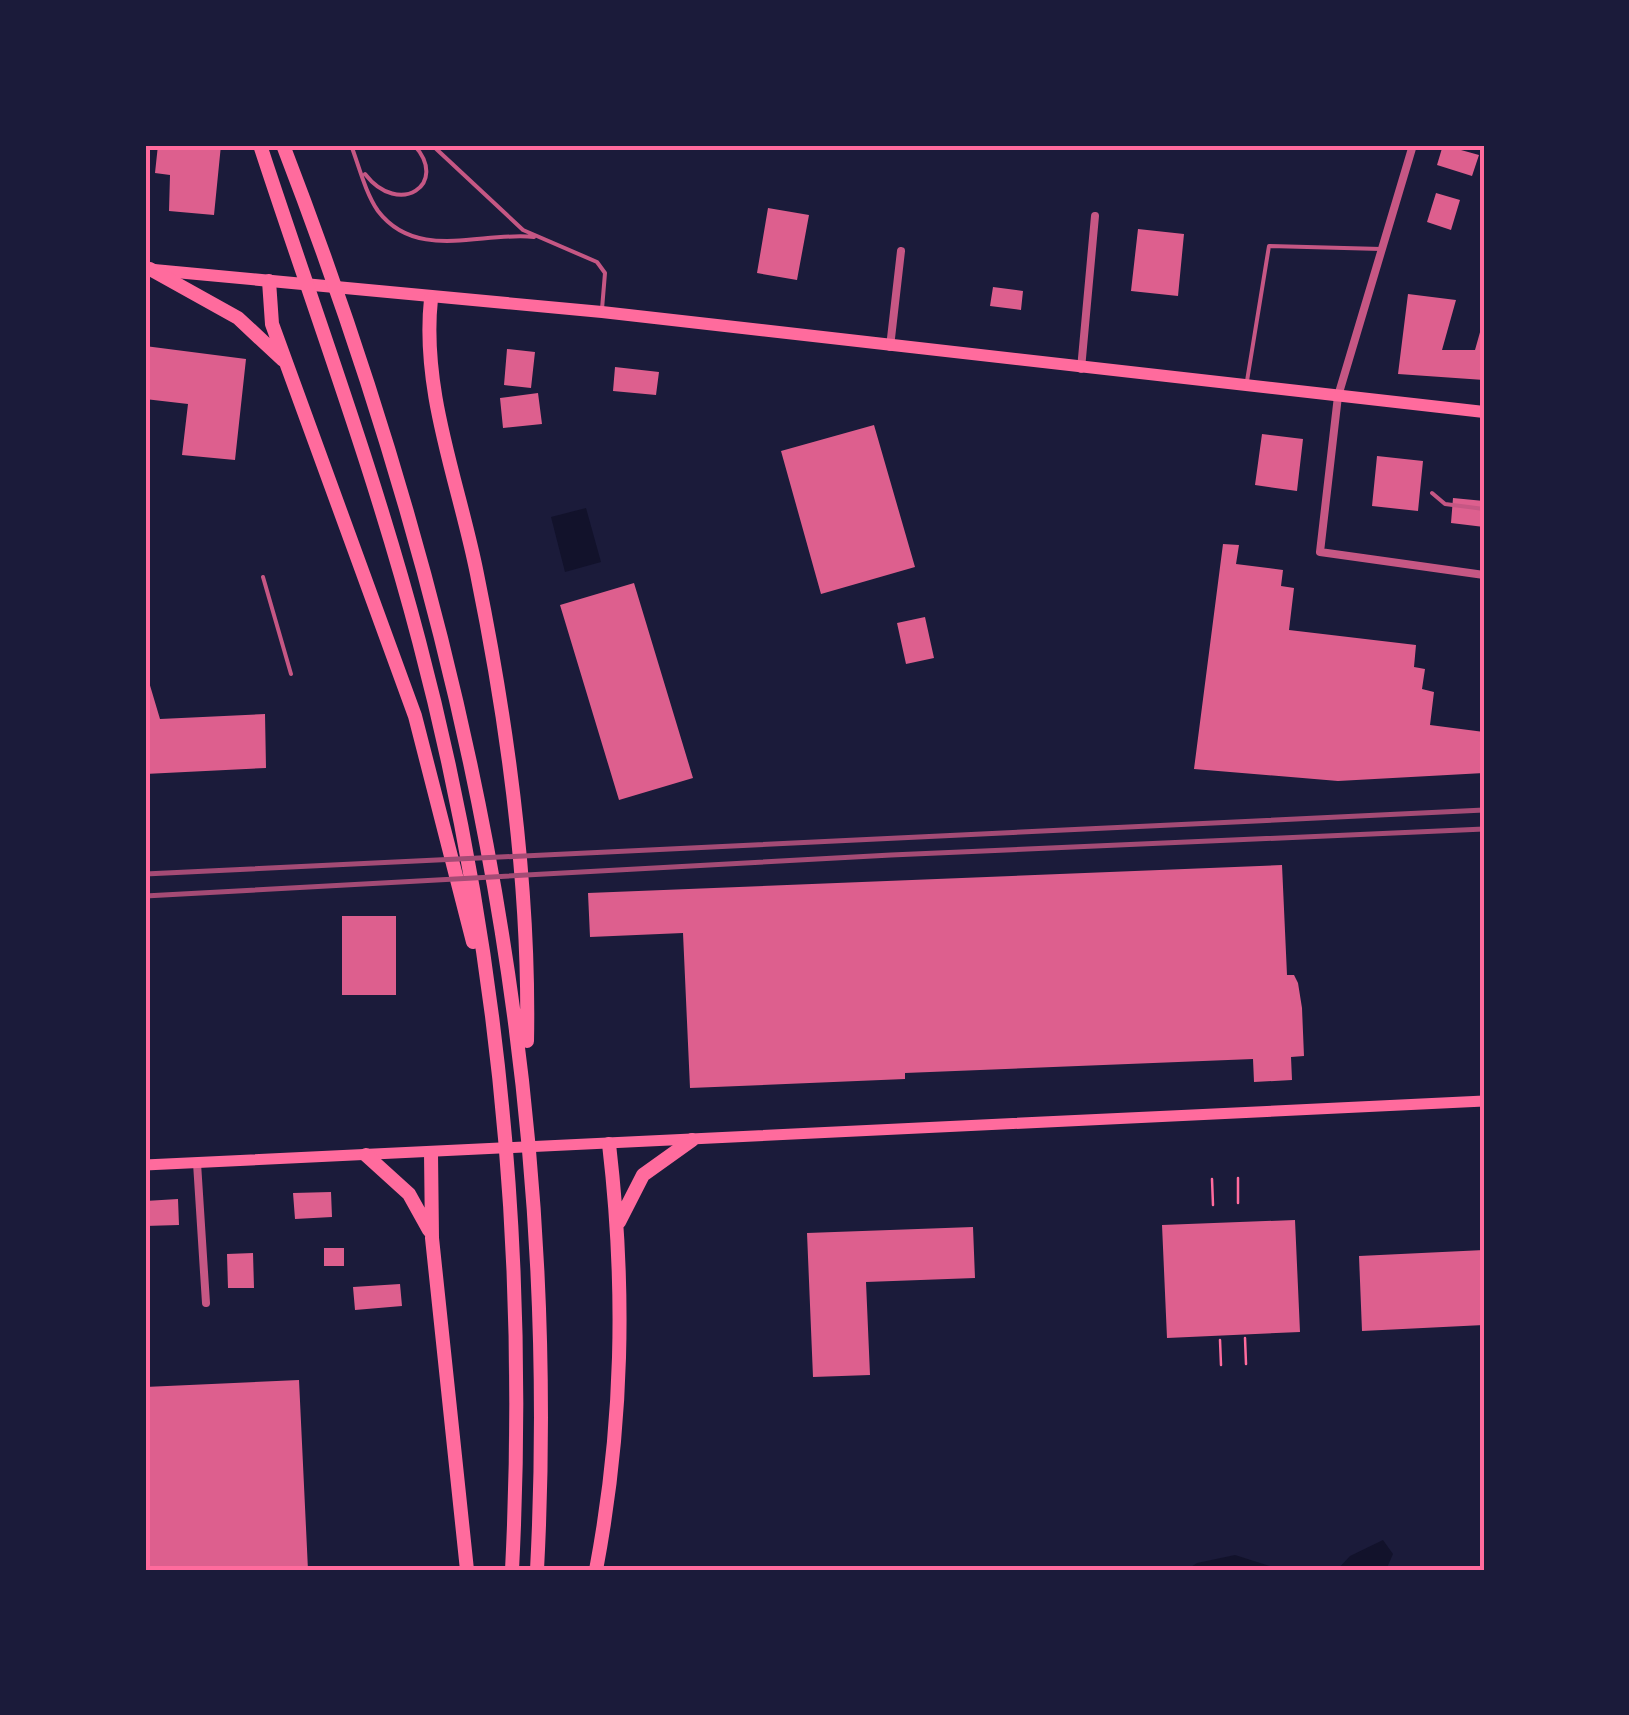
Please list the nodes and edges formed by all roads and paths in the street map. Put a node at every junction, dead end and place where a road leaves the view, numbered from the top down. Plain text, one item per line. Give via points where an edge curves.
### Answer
1 (260, 145) edge
2 (286, 145) edge
3 (351, 145) edge
4 (432, 145) edge
5 (1413, 145) edge
6 (416, 147) edge
7 (356, 158) junction
8 (1095, 216) dead end
9 (539, 238) junction
10 (1381, 249) junction
11 (901, 252) dead end
12 (148, 269) edge
13 (269, 281) junction
14 (431, 299) junction
15 (602, 312) junction
16 (890, 347) junction
17 (287, 365) junction
18 (1080, 370) junction
19 (1247, 386) junction
20 (1338, 396) junction
21 (1484, 412) edge
22 (1432, 493) dead end
23 (1484, 510) edge
24 (1484, 575) edge
25 (263, 577) dead end
26 (291, 674) dead end
27 (467, 899) junction
28 (526, 1097) junction
29 (1484, 1101) edge
30 (692, 1140) junction
31 (610, 1144) junction
32 (432, 1153) junction
33 (366, 1155) junction
34 (197, 1163) junction
35 (145, 1165) edge
36 (1238, 1178) dead end
37 (1212, 1179) dead end
38 (1238, 1204) dead end
39 (1213, 1205) dead end
40 (618, 1227) junction
41 (432, 1238) junction
42 (206, 1302) dead end
43 (1245, 1338) dead end
44 (1220, 1340) dead end
45 (1246, 1364) dead end
46 (1221, 1366) dead end
47 (467, 1570) edge
48 (512, 1570) edge
49 (537, 1570) edge
50 (596, 1570) edge

1 - 27 highway via 404,584 462,832
2 - 28 highway via 428,588 488,834
3 - 7 lane
4 - 9 lane via 498,210
5 - 10 street
6 - 7 lane via 426,177 408,196 377,189
7 - 9 lane via 380,213 414,237
8 - 18 street
9 - 15 lane via 597,262 604,273
10 - 19 lane via 1269,246
10 - 20 street
11 - 16 street
12 - 13 main road
12 - 17 highway via 238,318
13 - 14 main road
13 - 17 highway via 270,313
14 - 15 main road
14 - 28 highway via 431,377 486,621 515,826 528,988
15 - 16 main road
16 - 18 main road
17 - 27 highway via 403,678
18 - 19 main road
19 - 20 main road
20 - 21 main road
20 - 24 street via 1320,552
22 - 23 lane via 1445,504
25 - 26 lane
27 - 48 highway via 490,1004 511,1214 517,1408
28 - 49 highway via 542,1385
29 - 30 main road
30 - 31 main road
30 - 40 highway via 643,1175
31 - 32 main road
31 - 40 highway
32 - 33 main road
32 - 41 highway
33 - 34 main road
33 - 41 highway via 409,1194
34 - 35 main road
34 - 42 street
36 - 38 path
37 - 39 path
40 - 50 highway via 620,1394
41 - 47 highway
43 - 45 path
44 - 46 path

